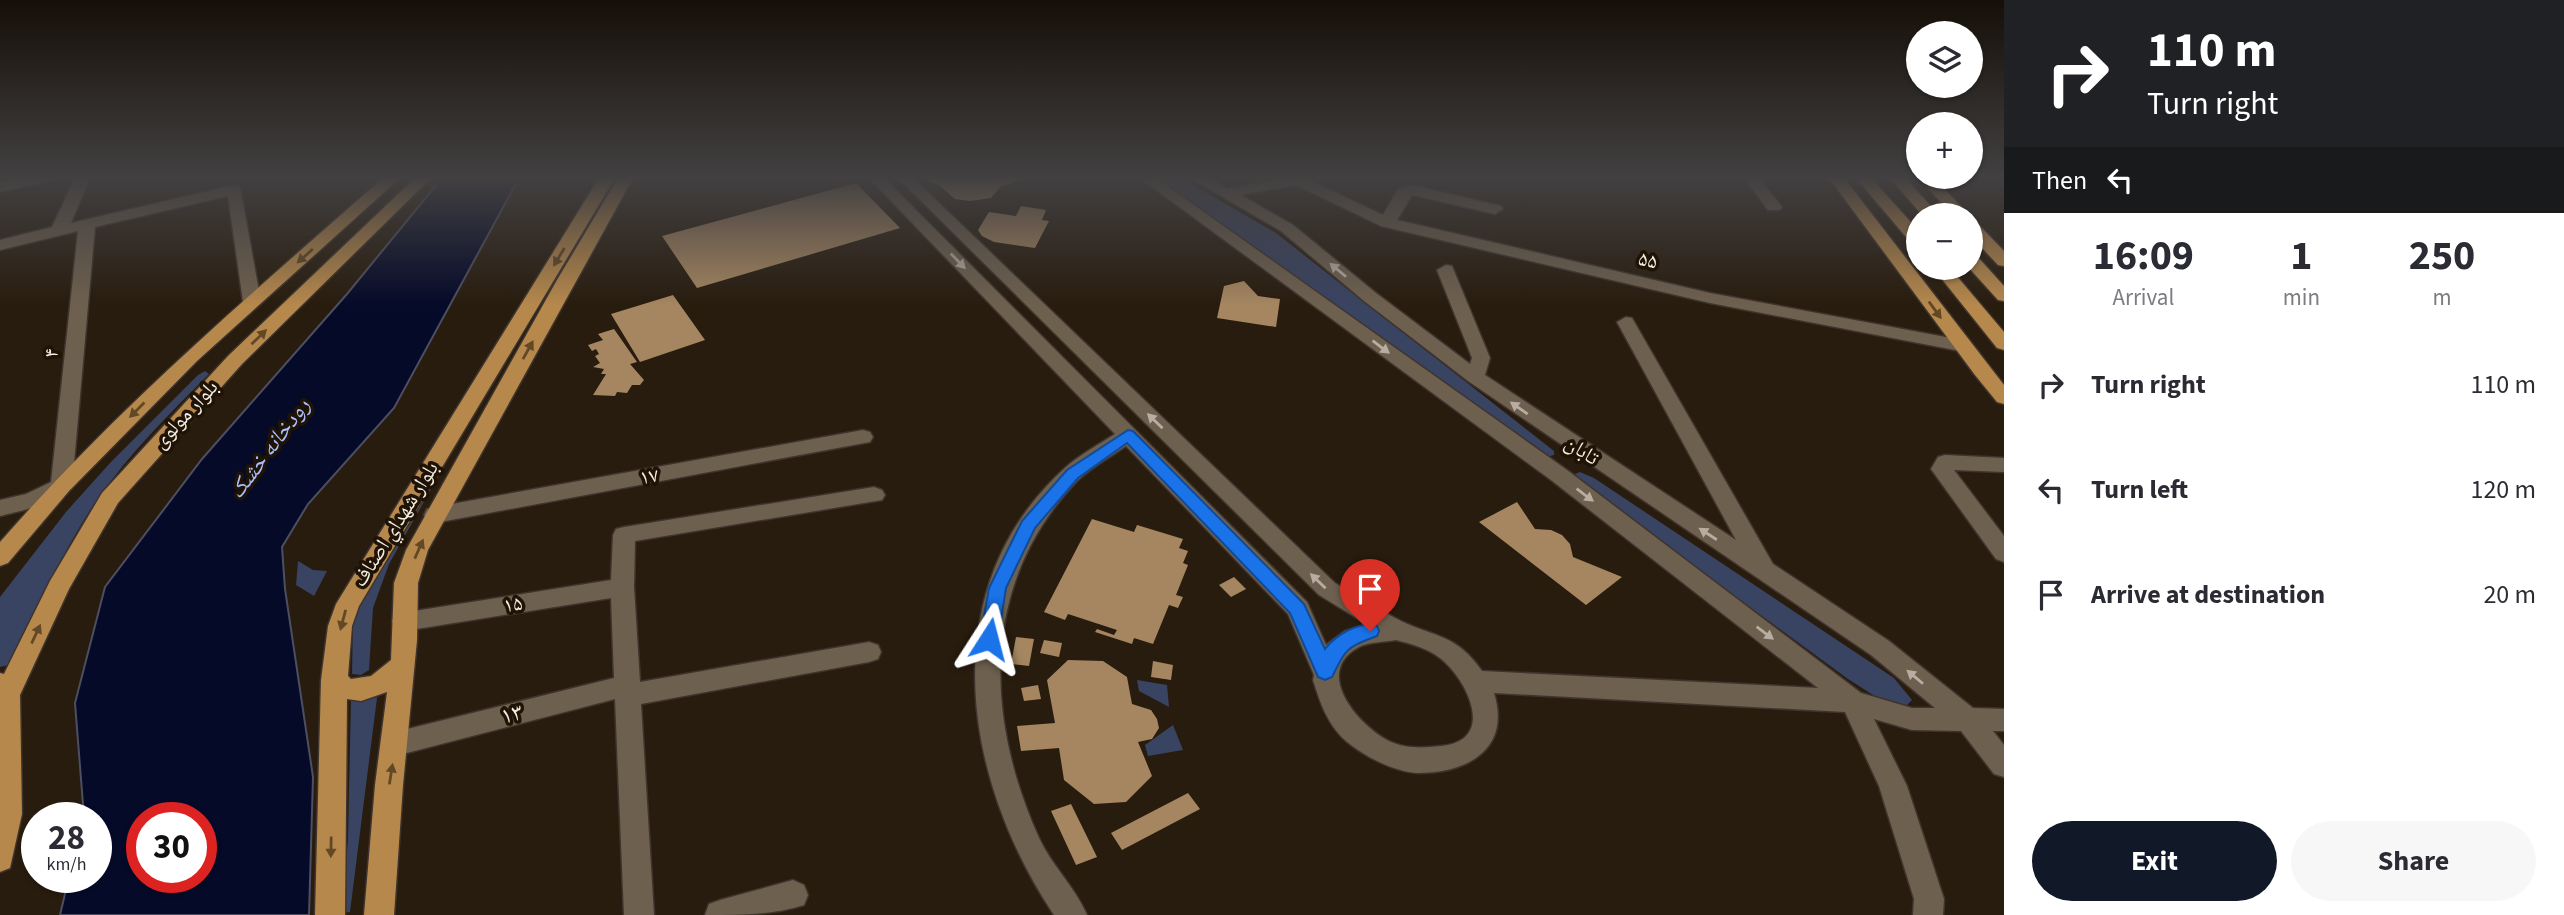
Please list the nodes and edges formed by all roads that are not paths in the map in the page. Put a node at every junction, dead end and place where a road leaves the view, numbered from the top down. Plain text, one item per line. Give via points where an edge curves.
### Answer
1 (63, 221) edge
2 (101, 221) edge
3 (240, 221) edge
4 (343, 221) edge
5 (378, 221) edge
6 (580, 221) edge
7 (601, 221) edge
8 (919, 221) edge
9 (950, 221) edge
10 (1207, 221) edge
11 (1275, 221) edge
12 (1382, 221) edge
13 (1870, 221) edge
14 (1888, 221) edge
15 (1387, 223) joint
16 (87, 224) junction
17 (59, 231) junction
18 (1906, 231) edge
19 (1983, 239) edge
20 (1906, 244) edge
21 (0, 245) edge
22 (1894, 254) junction
23 (2004, 261) edge
24 (1983, 265) edge
25 (1446, 271) dead end
26 (1983, 272) edge
27 (2004, 274) edge
28 (1951, 280) edge
29 (2003, 294) edge
30 (253, 302) junction
31 (1626, 322) dead end
32 (2004, 344) edge
33 (1960, 345) junction
34 (190, 357) junction
35 (235, 360) junction
36 (1475, 377) junction
37 (2004, 398) edge
38 (1128, 435) junction
39 (863, 437) dead end
40 (1591, 456) junction
41 (2004, 466) edge
42 (1559, 475) junction
43 (61, 486) junction
44 (874, 495) dead end
45 (0, 508) edge
46 (435, 515) junction
47 (2004, 553) edge
48 (0, 557) edge
49 (1765, 571) junction
50 (622, 587) junction
51 (404, 621) junction
52 (1396, 630) junction
53 (869, 652) dead end
54 (402, 664) junction
55 (1325, 672) junction
56 (334, 680) junction
57 (1476, 681) junction
58 (4, 688) edge
59 (629, 690) junction
60 (1853, 701) junction
61 (1968, 720) junction
62 (2004, 720) edge
63 (395, 744) junction
64 (2004, 765) edge
65 (0, 858) edge
66 (793, 895) dead end
67 (330, 915) edge
68 (379, 915) edge
69 (639, 915) edge
70 (720, 915) edge
71 (1072, 915) edge
72 (1928, 915) edge

1 - 17 street
2 - 16 street
3 - 30 street
4 -> 30 main road, بلوار مولوی
35 -> 5 main road, بلوار مولوی
6 -> 56 main road, بلوار شهداي اصناف via 354,589 340,626
46 -> 7 main road, بلوار شهداي اصناف
8 -> 38 street
52 -> 9 street via 1327,589
10 -> 42 street
36 -> 11 street, تابان
12 - 15 street, ۵۵
13 - 22 main road
14 - 18 main road
15 - 33 street, ۵۵ via 1710,298
16 - 17 street
16 - 43 street, ۴
17 - 21 street
19 - 23 main road
20 - 22 main road
22 -> 33 main road
24 - 27 main road
25 - 36 street via 1481,358
26 - 29 main road
28 - 32 main road
30 - 34 main road, بلوار مولوی
31 - 49 street
33 - 37 main road
34 - 35 main road
34 -> 43 main road, بلوار مولوی
58 -> 35 main road, بلوار مولوی via 110,498
40 -> 36 street, تابان
38 - 55 street via 1298,609
38 - 71 street via 1072,474 1028,525 998,588 985,664 993,750 1027,845
39 - 46 street, ۱۷
40 - 42 street
49 -> 40 street, تابان
41 - 47 street via 1945,462 1942,469
42 -> 60 street
43 - 45 street
43 - 48 main road, بلوار مولوی
44 - 50 street via 624,535
51 -> 46 main road, بلوار شهداي اصناف via 407,583
61 -> 49 street, تابان via 1880,648
50 - 51 street, ۱۵
50 - 59 street
51 - 54 main road, بلوار شهداي اصناف
52 - 55 street via 1370,631 1348,639 1333,652
52 - 57 street via 1448,650
53 - 59 street, ۱۳
54 - 56 main road via 388,679 367,689 346,689
54 - 63 main road, بلوار شهداي اصناف
55 - 57 street via 1327,694 1338,716 1356,735 1405,759 1430,761 1454,757 1472,746 1483,730 1487,711
56 -> 67 main road, بلوار شهداي اصناف
57 - 60 street
58 - 65 main road via 8,814
59 - 63 street, ۱۳
59 - 69 street
60 - 61 street via 1912,719
60 - 72 street via 1893,786 1928,899
61 - 62 street
61 - 64 street, تابان
68 -> 63 main road, بلوار شهداي اصناف
66 - 70 street

